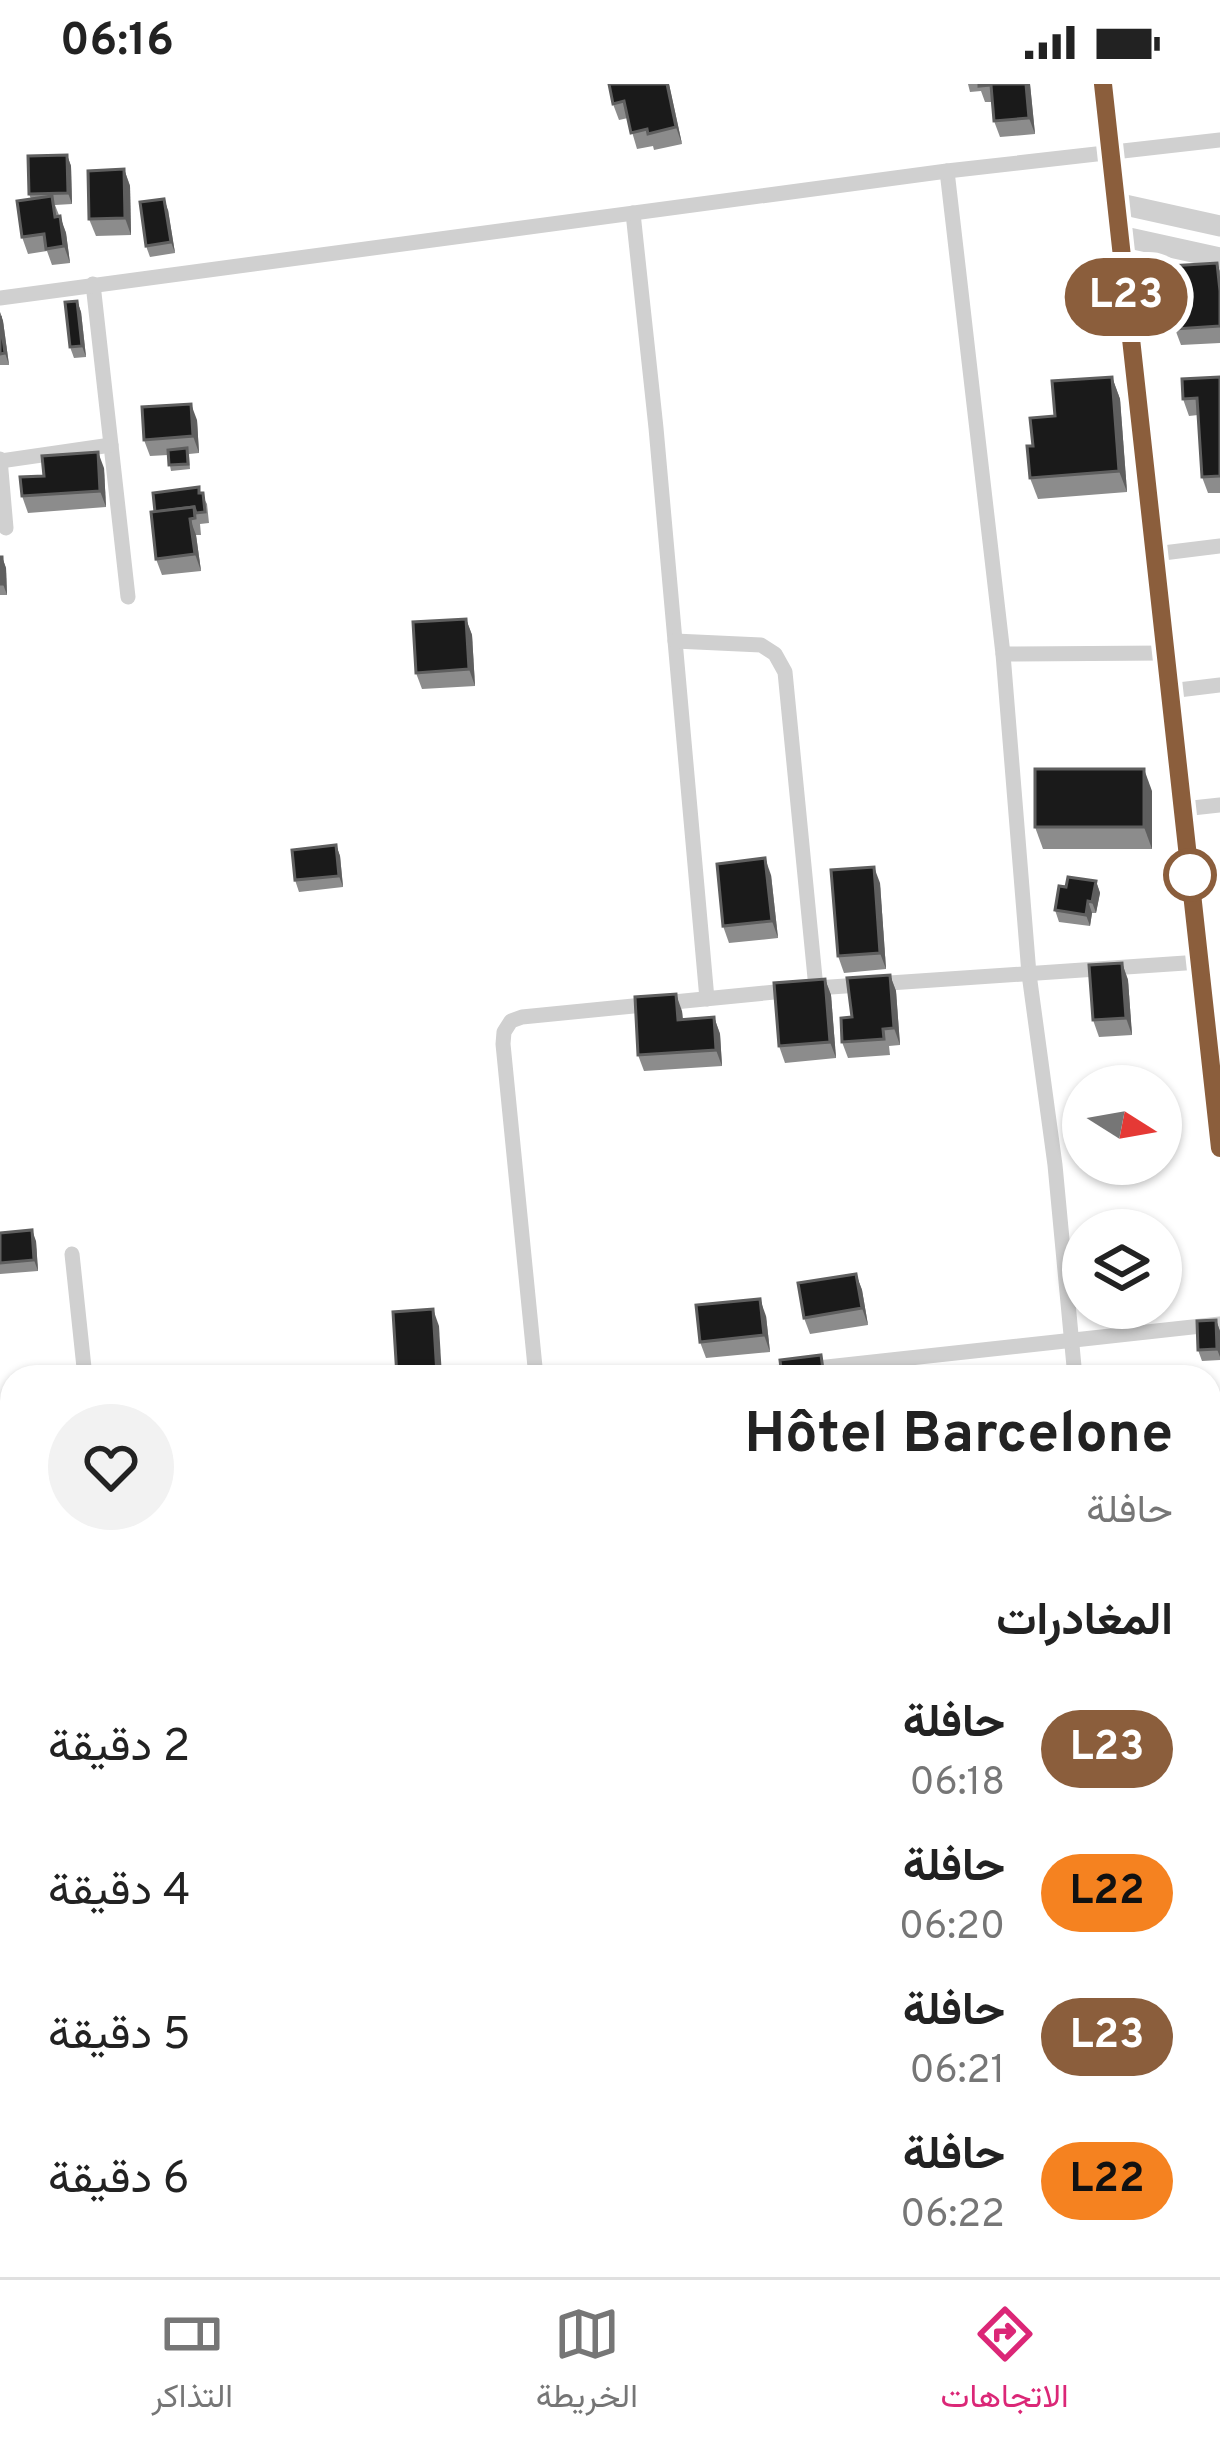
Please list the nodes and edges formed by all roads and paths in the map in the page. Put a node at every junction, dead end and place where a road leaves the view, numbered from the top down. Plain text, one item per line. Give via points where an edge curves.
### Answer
1 (1103, 84) edge
2 (1220, 140) edge
3 (1110, 151) junction
4 (947, 171) junction
5 (1116, 203) junction
6 (633, 213) junction
7 (1220, 226) edge
8 (1120, 236) junction
9 (1220, 258) edge
10 (93, 284) junction
11 (0, 298) edge
12 (111, 445) junction
13 (0, 460) edge
14 (5, 528) dead end
15 (1220, 546) edge
16 (1155, 554) junction
17 (128, 597) dead end
18 (675, 641) junction
19 (1166, 653) junction
20 (1003, 654) junction
21 (1220, 685) edge
22 (1170, 691) junction
23 (1220, 805) edge
24 (1183, 809) junction
25 (1200, 962) junction
26 (1029, 974) junction
27 (816, 988) junction
28 (706, 999) junction
29 (1212, 1010) edge
30 (1220, 1148) edge
31 (72, 1254) dead end
32 (1220, 1324) edge
33 (1072, 1340) junction
34 (84, 1365) edge
35 (535, 1365) edge
36 (846, 1365) edge
37 (1075, 1365) edge

1 - 3 main road
2 - 3 street
3 - 4 street
3 - 5 main road
4 - 6 street
4 - 20 street
5 - 7 street
5 - 8 main road
6 - 10 street
6 - 18 street
8 - 9 street
8 - 16 main road
10 - 11 street
10 - 12 street
12 - 13 street
12 - 17 street
13 - 14 street
15 - 16 street
16 - 19 main road
18 - 27 street via 761,645 784,672
18 - 28 street
19 - 20 street
19 - 22 main road
20 - 26 street
21 - 22 street
22 - 24 main road
23 - 24 street
24 - 25 main road
25 - 26 street
25 - 29 main road
26 - 27 street
26 - 33 street
27 - 28 street
28 - 35 street via 522,1017 505,1032
29 - 30 main road
31 - 34 street
32 - 33 street
33 - 36 street
33 - 37 street

